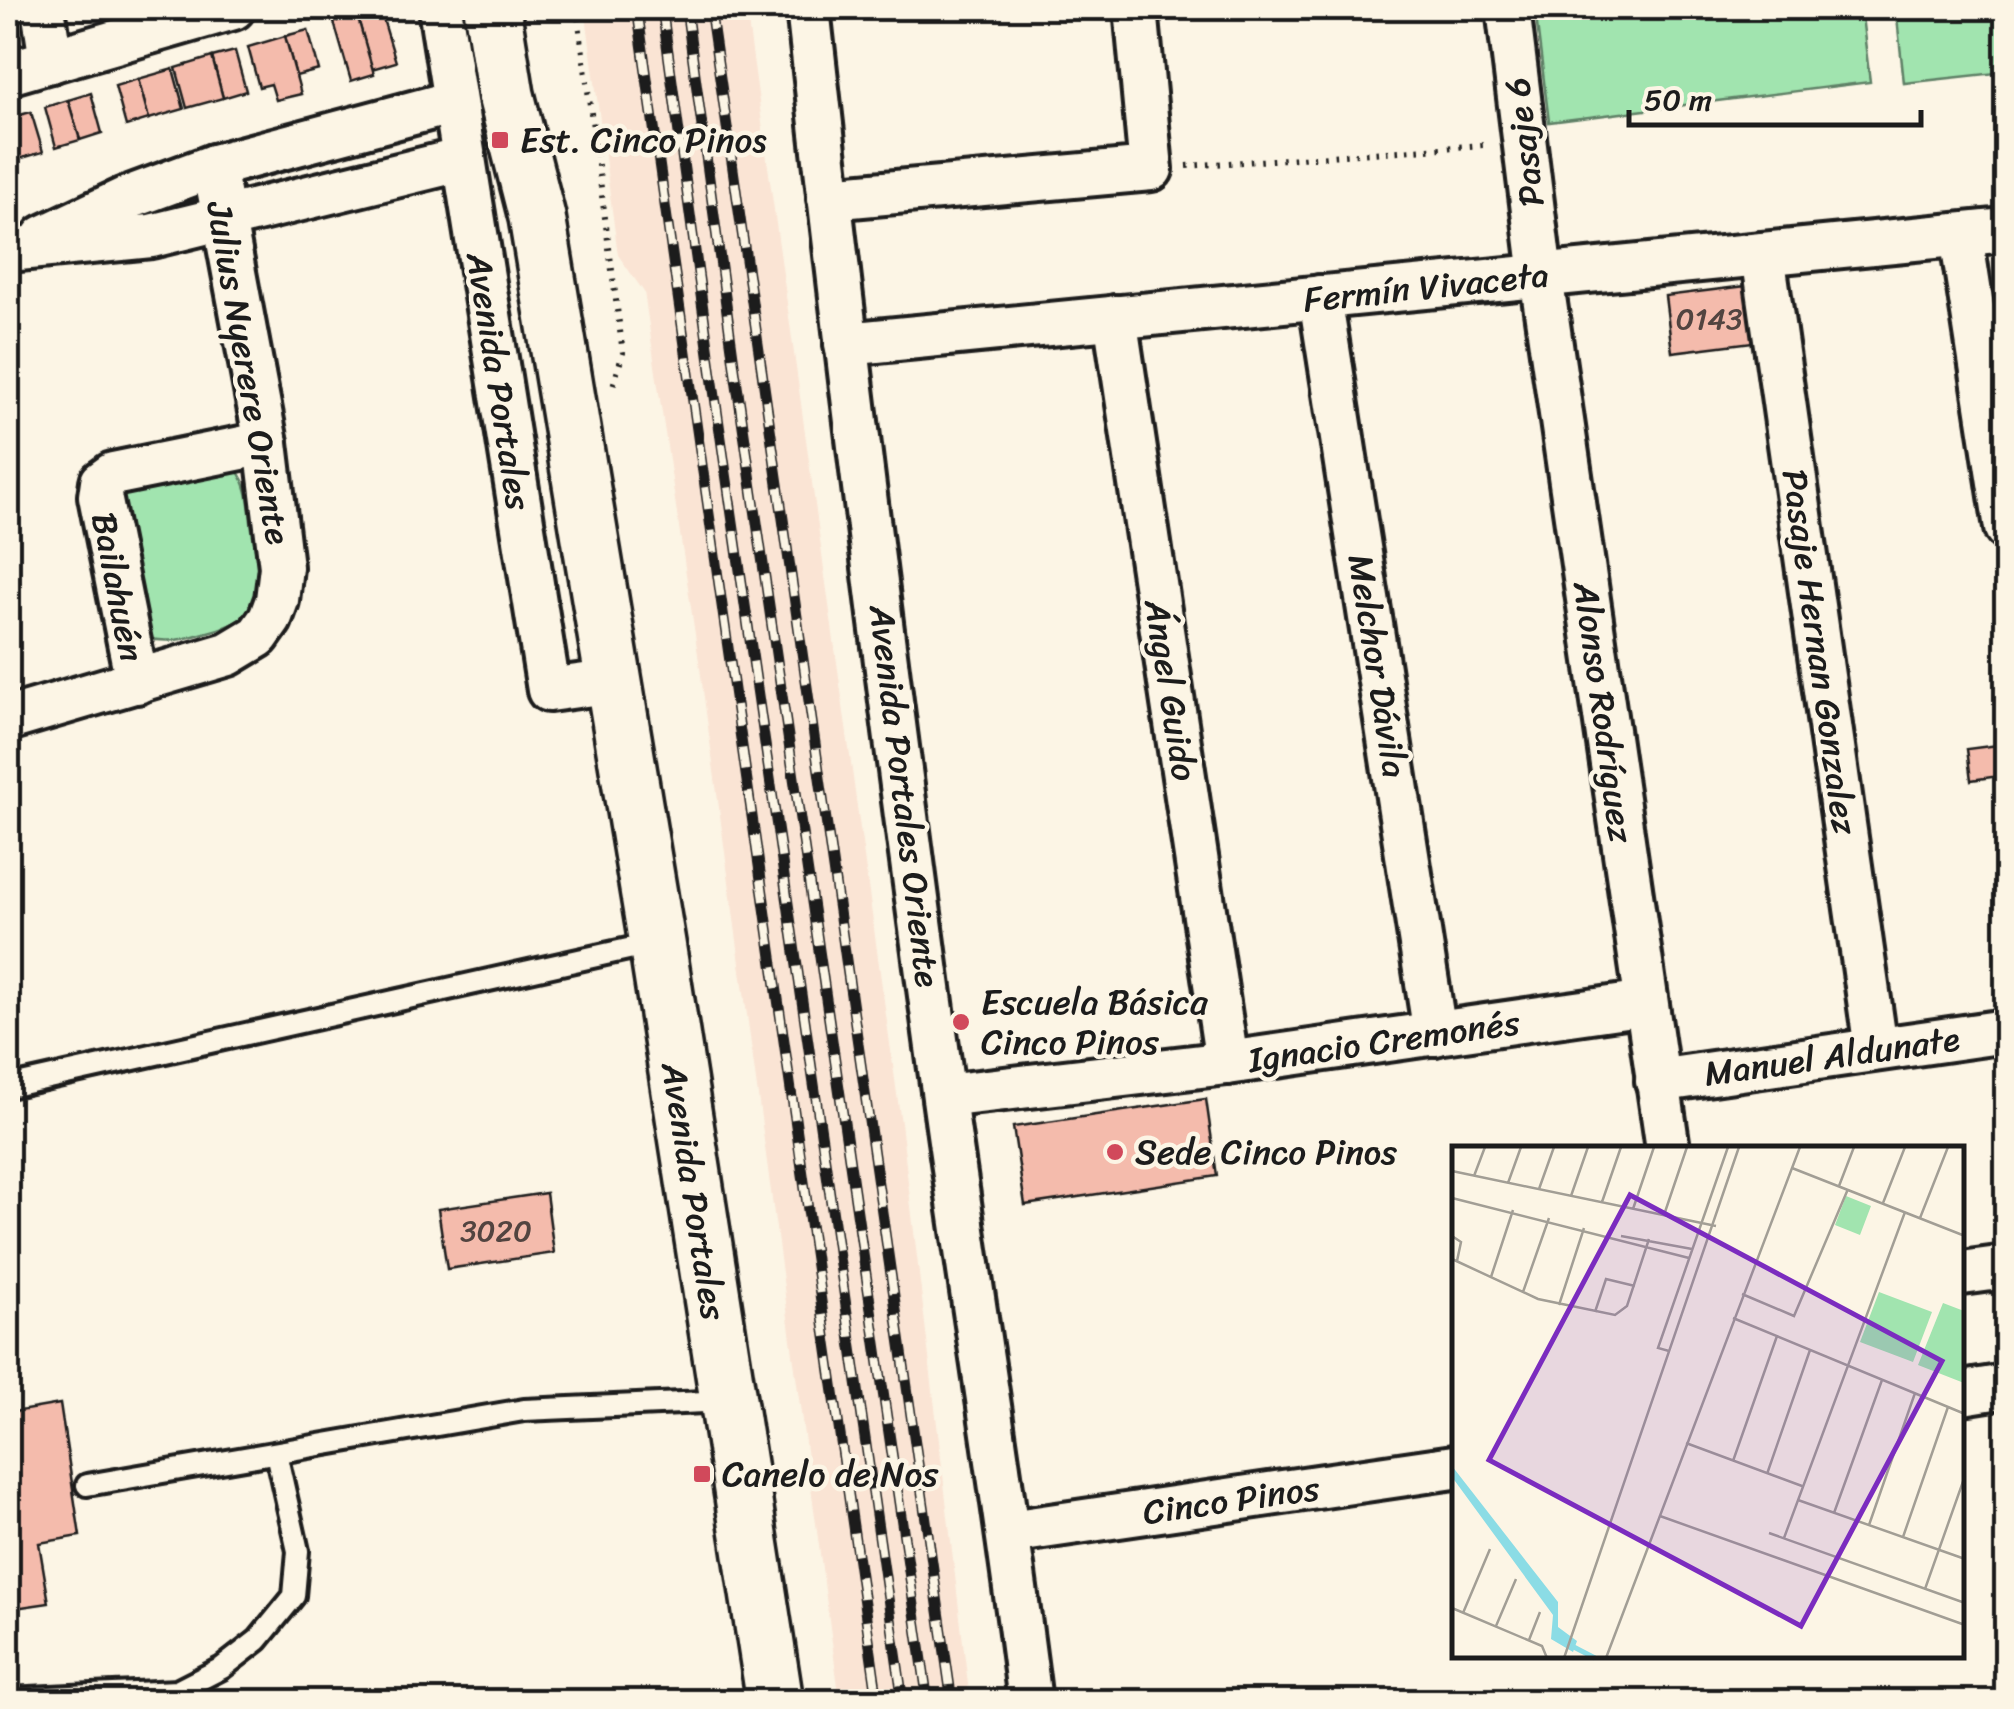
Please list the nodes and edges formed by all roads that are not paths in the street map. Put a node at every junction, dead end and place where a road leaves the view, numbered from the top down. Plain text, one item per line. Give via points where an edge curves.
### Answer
1 (43, 8) edge
2 (226, 8) edge
3 (440, 8) edge
4 (492, 8) edge
5 (524, 8) edge
6 (808, 8) edge
7 (1136, 8) edge
8 (1508, 8) edge
9 (52, 60) junction
10 (8, 73) edge
11 (454, 102) junction
12 (464, 159) junction
13 (214, 166) junction
14 (829, 198) junction
15 (537, 217) junction
16 (224, 220) junction
17 (2006, 230) edge
18 (1961, 235) junction
19 (16, 248) edge
20 (1763, 254) junction
21 (1541, 276) junction
22 (1320, 298) junction
23 (1115, 317) junction
24 (846, 344) junction
25 (266, 442) junction
26 (2006, 528) edge
27 (614, 680) junction
28 (137, 682) junction
29 (8, 719) edge
30 (657, 943) junction
31 (1646, 1003) junction
32 (2006, 1030) edge
33 (1435, 1034) junction
34 (1876, 1049) junction
35 (1227, 1063) junction
36 (1658, 1081) junction
37 (8, 1087) edge
38 (944, 1096) junction
39 (1668, 1146) edge
40 (2006, 1267) edge
41 (1964, 1274) edge
42 (2006, 1386) edge
43 (1964, 1392) edge
44 (727, 1401) junction
45 (276, 1453) junction
46 (1452, 1467) edge
47 (87, 1485) dead end
48 (1009, 1532) junction
49 (178, 1696) edge
50 (8, 1699) edge
51 (774, 1702) edge
52 (1030, 1702) edge

1 - 9 street
2 - 9 street
3 - 11 street, Avenida Portales
4 - 15 main road, Avenida Portales
5 - 15 main road, Avenida Portales via 538,118
6 - 14 street, Avenida Portales Oriente
7 - 14 street via 1151,169
8 - 21 street, Pasaje 6
9 - 10 street
11 - 12 street, Avenida Portales
11 - 13 street
12 - 16 street
12 - 27 street, Avenida Portales via 549,690
13 - 16 street, Julius Nyerere Oriente
13 - 19 street
14 - 24 street, Avenida Portales Oriente
15 - 27 main road, Avenida Portales
16 - 19 street via 109,242
16 - 25 street, Julius Nyerere Oriente
17 - 18 street, Fermín Vivaceta
18 - 20 street, Fermín Vivaceta
18 - 26 street
20 - 21 street, Fermín Vivaceta
20 - 34 street, Pasaje Hernan Gonzalez
21 - 22 street, Fermín Vivaceta
21 - 31 street, Alonso Rodríguez
22 - 23 street, Fermín Vivaceta
22 - 33 street, Melchor Dávila
23 - 24 street, Fermín Vivaceta
23 - 35 street, Ángel Guido
24 - 38 street, Avenida Portales Oriente
25 - 28 street, Julius Nyerere Oriente via 280,584 270,618 258,636 212,660
25 - 28 street, Bailahuén via 113,474 102,482
27 - 30 main road, Avenida Portales
28 - 29 street
30 - 37 lane
30 - 44 main road, Avenida Portales
31 - 33 street, Ignacio Cremonés
31 - 36 street, Alonso Rodríguez
32 - 34 street, Manuel Aldunate
33 - 35 street, Ignacio Cremonés
34 - 36 street, Manuel Aldunate
35 - 38 street, Ignacio Cremonés
36 - 39 street, Alonso Rodríguez
38 - 48 street, Avenida Portales Oriente
40 - 41 street
42 - 43 street
44 - 45 lane via 524,1410
44 - 51 main road, Avenida Portales
45 - 47 lane
45 - 49 lane via 298,1551 294,1596 258,1640
46 - 48 street, Cinco Pinos
48 - 52 street, Avenida Portales Oriente
49 - 50 lane

